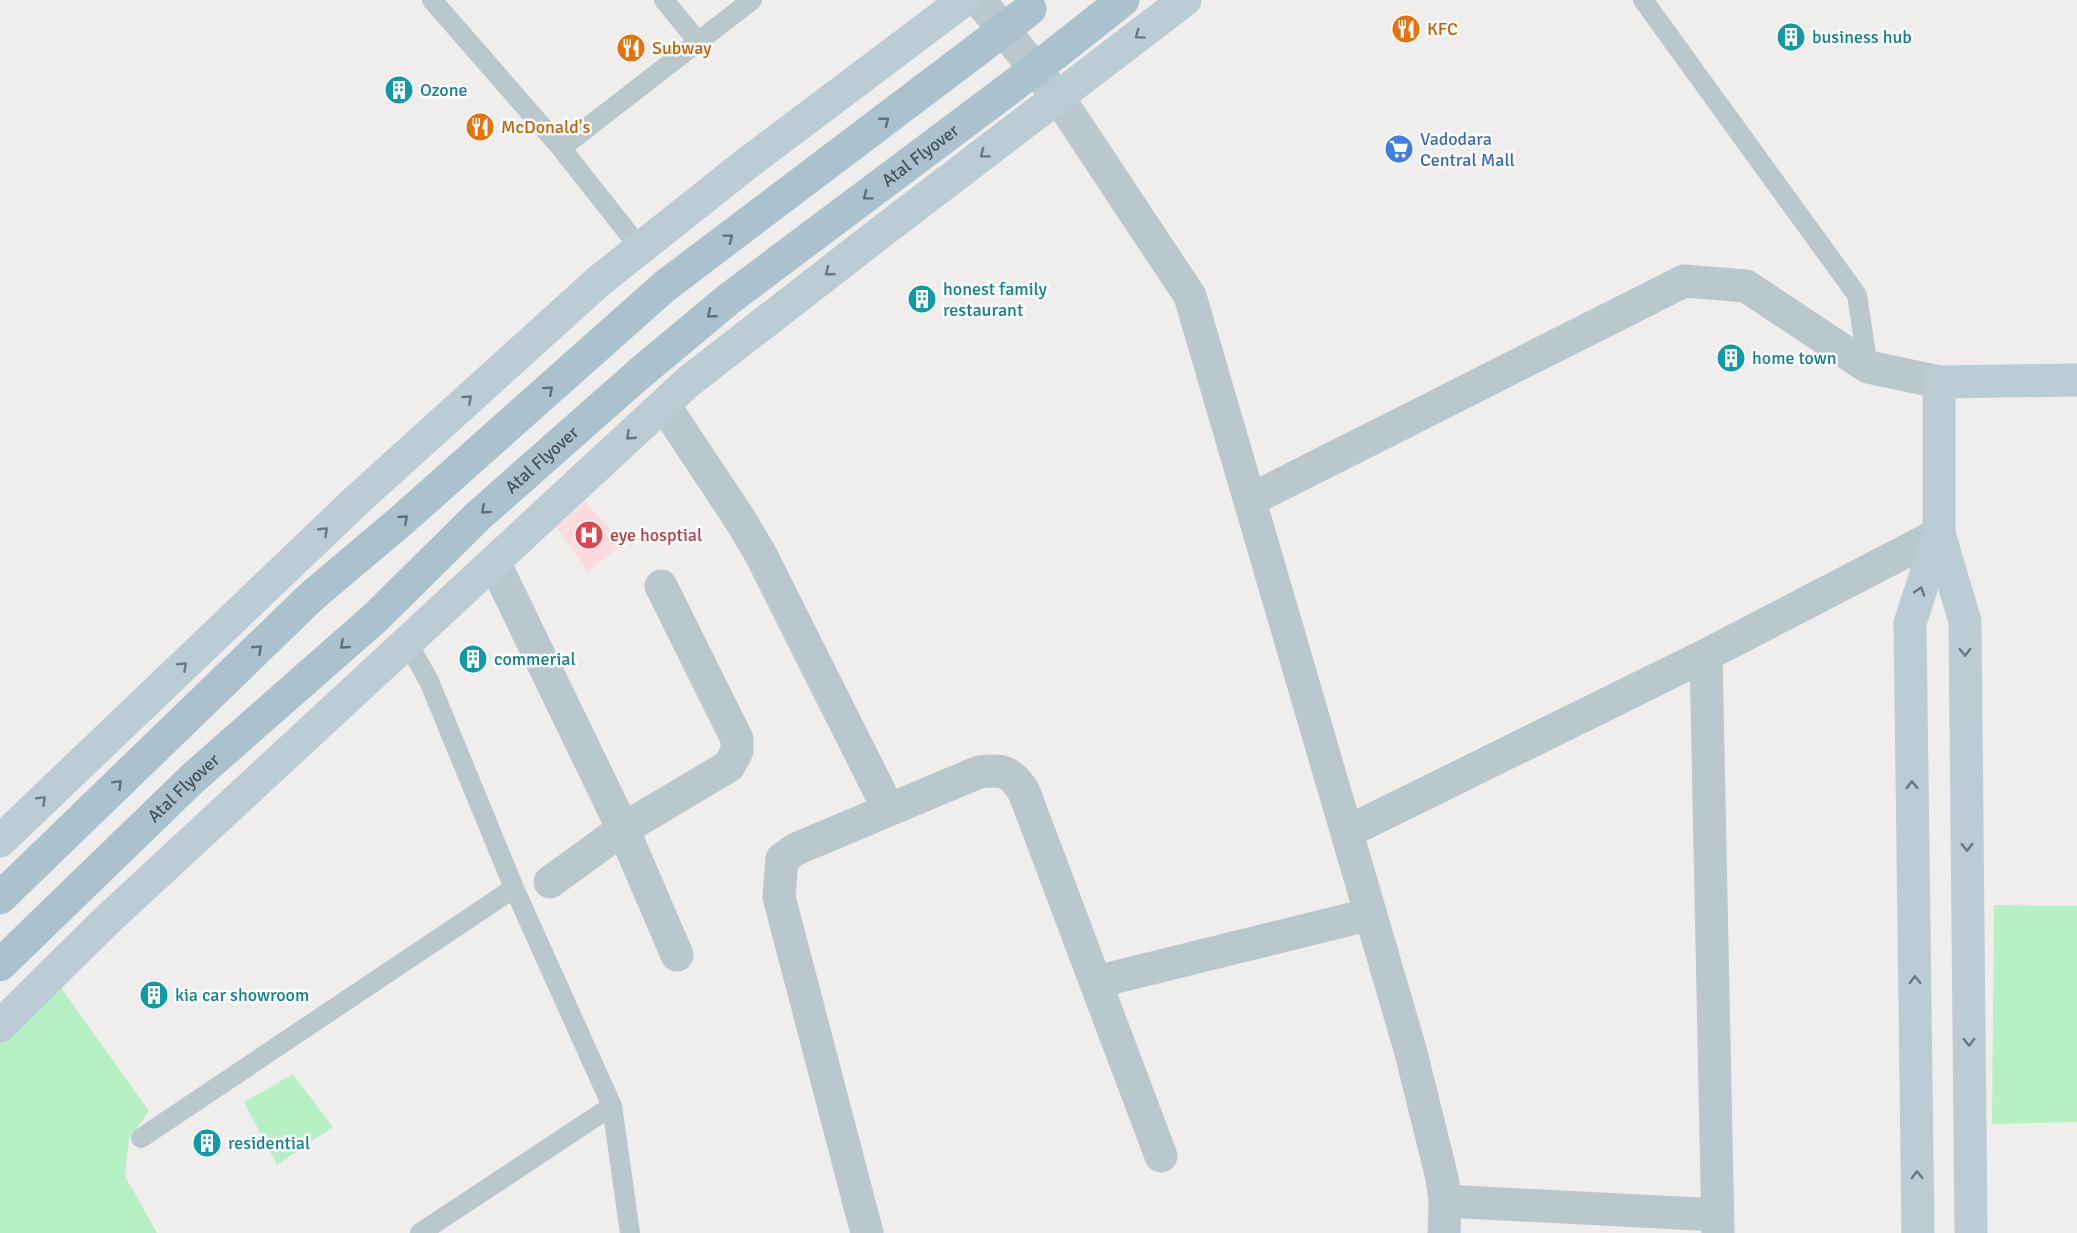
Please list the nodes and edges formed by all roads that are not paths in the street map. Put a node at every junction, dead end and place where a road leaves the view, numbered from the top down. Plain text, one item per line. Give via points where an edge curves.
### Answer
1 (432, 0) edge
2 (664, 0) edge
3 (752, 0) edge
4 (964, 0) edge
5 (978, 0) edge
6 (1042, 0) edge
7 (1123, 0) edge
8 (1185, 0) edge
9 (1643, 0) edge
10 (699, 43) junction
11 (1059, 97) junction
12 (561, 148) junction
13 (640, 248) junction
14 (1868, 366) junction
15 (2077, 380) edge
16 (1939, 382) junction
17 (664, 405) junction
18 (1250, 500) junction
19 (1939, 534) junction
20 (494, 562) junction
21 (661, 586) dead end
22 (408, 642) junction
23 (1706, 655) junction
24 (889, 810) junction
25 (623, 829) junction
26 (1347, 832) junction
27 (0, 841) edge
28 (550, 882) dead end
29 (514, 888) junction
30 (0, 898) edge
31 (1371, 914) junction
32 (677, 955) dead end
33 (0, 965) edge
34 (1096, 982) junction
35 (0, 1026) edge
36 (612, 1106) junction
37 (141, 1138) dead end
38 (1161, 1156) dead end
39 (1445, 1217) edge
40 (1718, 1224) edge
41 (420, 1233) edge
42 (630, 1233) edge
43 (867, 1233) edge
44 (1918, 1233) edge
45 (1971, 1233) edge

1 - 12 lane
2 - 10 lane
3 - 10 lane
4 - 13 street
5 - 11 street
30 -> 6 main road, bridge via 312,596 665,286
7 -> 33 main road, Atal Flyover, bridge via 730,298 640,373 477,517 376,617 193,778
8 -> 11 street
9 - 14 lane via 1857,295
10 - 12 lane
11 -> 17 street
11 - 18 street via 1190,296
12 - 13 lane
27 -> 13 street via 357,500
14 - 16 street
14 - 18 street via 1746,286 1684,281
15 - 16 street
16 - 19 street
17 -> 20 street
17 - 24 street via 761,555
18 - 26 street
19 - 23 street
44 -> 19 street via 1910,623
19 -> 45 street via 1965,621
20 - 22 street
20 - 25 street
21 - 25 street via 737,739 737,751 729,766
22 - 29 lane via 429,681
22 - 35 street via 105,922
23 - 26 street
23 - 40 street
24 - 34 street via 978,772 998,770 1015,778 1024,792
24 - 43 street via 796,849 782,859 779,873 779,897
25 - 28 street
25 - 32 street
26 - 31 street
29 - 36 lane
29 - 37 lane
31 - 34 street
31 - 39 street via 1442,1178
34 - 38 street
36 - 41 lane
36 - 42 lane
39 - 40 street

